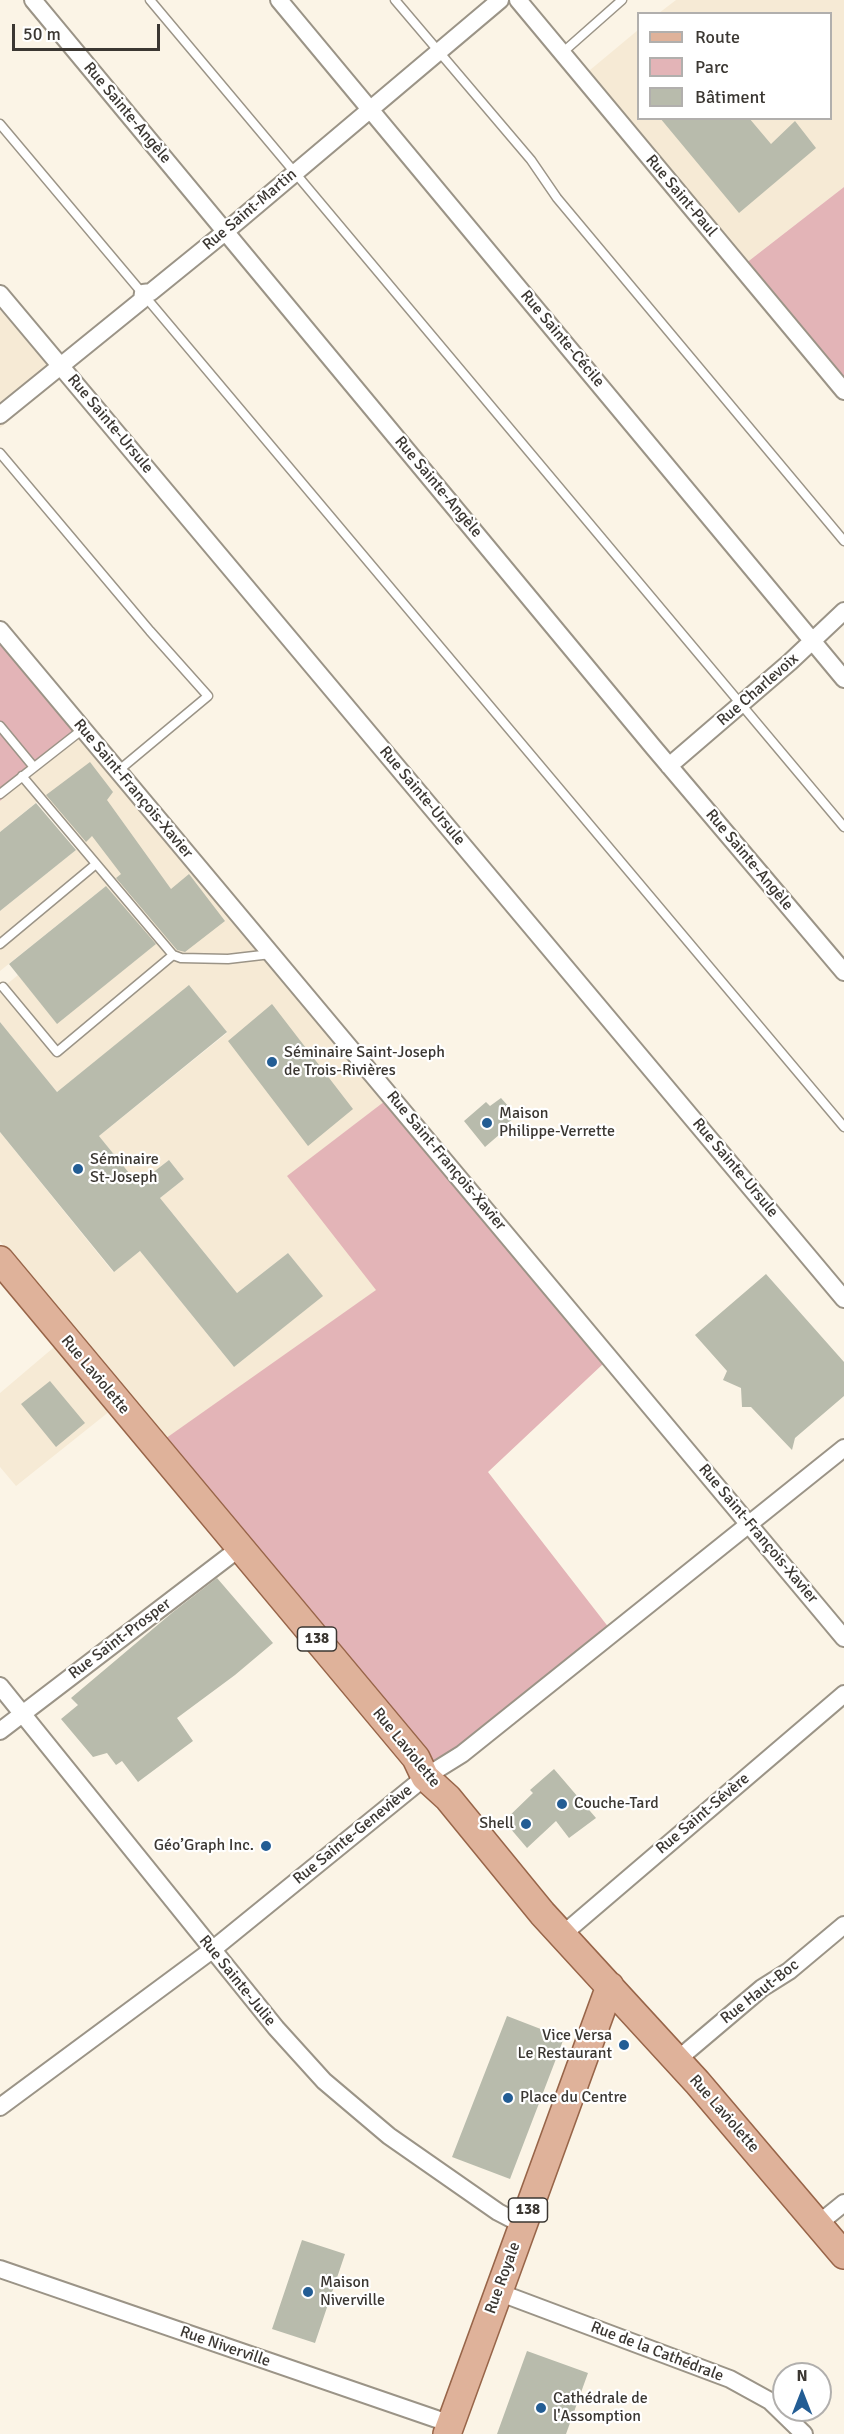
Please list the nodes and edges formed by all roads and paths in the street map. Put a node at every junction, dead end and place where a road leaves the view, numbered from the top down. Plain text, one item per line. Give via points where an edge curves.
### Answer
1 (33, 0) edge
2 (150, 0) edge
3 (279, 0) edge
4 (395, 0) edge
5 (500, 0) edge
6 (518, 0) edge
7 (622, 0) edge
8 (438, 51) junction
9 (562, 53) junction
10 (370, 109) junction
11 (0, 124) edge
12 (294, 174) junction
13 (225, 231) junction
14 (143, 293) junction
15 (0, 294) edge
16 (60, 366) junction
17 (844, 391) edge
18 (0, 415) edge
19 (0, 453) edge
20 (844, 541) edge
21 (844, 611) edge
22 (0, 630) edge
23 (812, 641) junction
24 (844, 679) edge
25 (741, 704) junction
26 (0, 726) edge
27 (83, 729) junction
28 (33, 766) junction
29 (669, 766) junction
30 (118, 771) junction
31 (22, 776) junction
32 (0, 794) edge
33 (844, 827) edge
34 (96, 864) junction
35 (0, 944) edge
36 (272, 954) junction
37 (173, 955) junction
38 (844, 972) edge
39 (3, 987) dead end
40 (844, 1126) edge
41 (0, 1260) edge
42 (844, 1299) edge
43 (844, 1448) edge
44 (750, 1523) junction
45 (241, 1547) junction
46 (844, 1638) edge
47 (0, 1686) edge
48 (844, 1694) edge
49 (24, 1713) junction
50 (0, 1731) edge
51 (425, 1777) junction
52 (844, 1925) edge
53 (562, 1935) junction
54 (212, 1950) junction
55 (610, 1986) junction
56 (677, 2060) junction
57 (0, 2106) edge
58 (844, 2203) edge
59 (818, 2224) junction
60 (523, 2225) junction
61 (844, 2255) edge
62 (0, 2269) edge
63 (498, 2292) junction
64 (449, 2429) edge
65 (804, 2434) edge

1 - 13 street, Rue Sainte-Angèle
2 - 12 lane
3 - 10 street, Rue Sainte-Cécile
4 - 8 lane
5 - 8 street, Rue Saint-Martin
6 - 9 street, Rue Saint-Paul
7 - 9 lane
8 - 10 street, Rue Saint-Martin
8 - 20 lane
9 - 17 street, Rue Saint-Paul
10 - 12 street, Rue Saint-Martin
10 - 23 street, Rue Sainte-Cécile
11 - 14 lane
12 - 13 street, Rue Saint-Martin
12 - 25 lane
13 - 14 street, Rue Saint-Martin via 151,292
13 - 29 street, Rue Sainte-Angèle
14 - 16 street, Rue Saint-Martin via 142,300
14 - 40 lane
15 - 16 street, Rue Sainte-Ursule
16 - 18 street, Rue Saint-Martin
16 - 42 street, Rue Sainte-Ursule
19 - 30 lane via 208,696
21 - 23 street, Rue Charlevoix
22 - 27 street, Rue Saint-François-Xavier
23 - 24 street, Rue Sainte-Cécile
23 - 25 street, Rue Charlevoix
25 - 29 street, Rue Charlevoix
25 - 33 lane
26 - 28 lane
27 - 28 lane
27 - 30 street, Rue Saint-François-Xavier
28 - 31 lane
29 - 38 street, Rue Sainte-Angèle
30 - 36 street, Rue Saint-François-Xavier
31 - 32 lane
31 - 34 lane
34 - 35 lane
34 - 37 lane
36 - 37 lane via 228,959
36 - 44 street, Rue Saint-François-Xavier
37 - 39 lane via 57,1052
41 - 45 main road, Rue Laviolette / 138
43 - 44 street, Rue Sainte-Geneviève
44 - 46 street, Rue Saint-François-Xavier
44 - 51 street, Rue Sainte-Geneviève via 462,1754
45 - 49 street, Rue Saint-Prosper
45 - 51 main road, Rue Laviolette / 138 via 416,1758
47 - 49 street, Rue Sainte-Julie
48 - 53 street, Rue Saint-Sévère
49 - 50 street, Rue Saint-Prosper
49 - 54 street, Rue Sainte-Julie
51 - 53 main road, Rue Laviolette / 138 via 448,1798
51 - 54 street, Rue Sainte-Geneviève
52 - 56 street, Rue Haut-Boc
53 - 55 main road, Rue Laviolette / 138
54 - 57 street, Rue Sainte-Geneviève
54 - 60 street, Rue Sainte-Julie via 299,2054 348,2104 498,2212
55 - 56 main road, Rue Laviolette / 138
55 - 60 main road, Rue Royale / 138
56 - 59 main road, Rue Laviolette / 138
58 - 59 street
59 - 61 main road, Rue Laviolette / 138
60 - 63 main road, Rue Royale / 138
62 - 64 street, Rue Niverville
63 - 64 main road, Rue Royale / 138
63 - 65 street, Rue de la Cathédrale via 730,2379 770,2401

